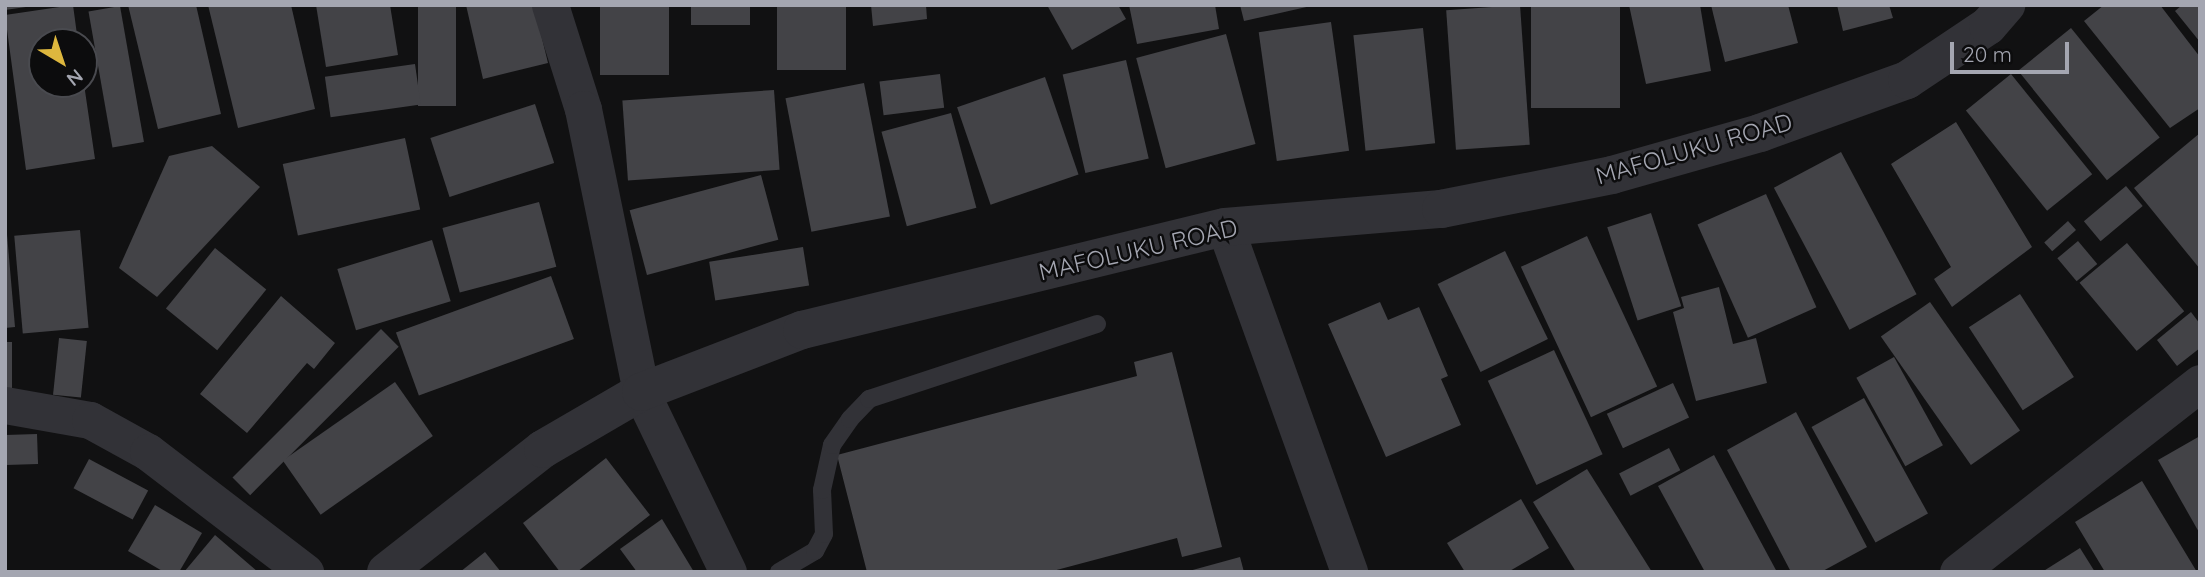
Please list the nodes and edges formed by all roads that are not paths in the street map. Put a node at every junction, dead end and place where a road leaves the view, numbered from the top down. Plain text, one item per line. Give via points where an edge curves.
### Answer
1 (550, 5) edge
2 (2006, 5) edge
3 (1225, 227) junction
4 (1097, 324) dead end
5 (2200, 383) edge
6 (641, 392) junction
7 (5, 405) edge
8 (305, 572) edge
9 (386, 572) edge
10 (728, 572) edge
11 (779, 572) edge
12 (1349, 572) edge
13 (1958, 572) edge

1 - 6 street via 583,109
2 - 3 street, MAFOLUKU ROAD via 1988,26 1907,80 1760,133 1612,175 1441,209
3 - 6 street, MAFOLUKU ROAD via 802,330
3 - 12 street
4 - 11 lane via 869,399 832,445 822,490 824,534 820,542 815,551
5 - 13 street
6 - 9 street, MAFOLUKU ROAD via 543,449
6 - 10 street
7 - 8 street via 90,420 148,452

